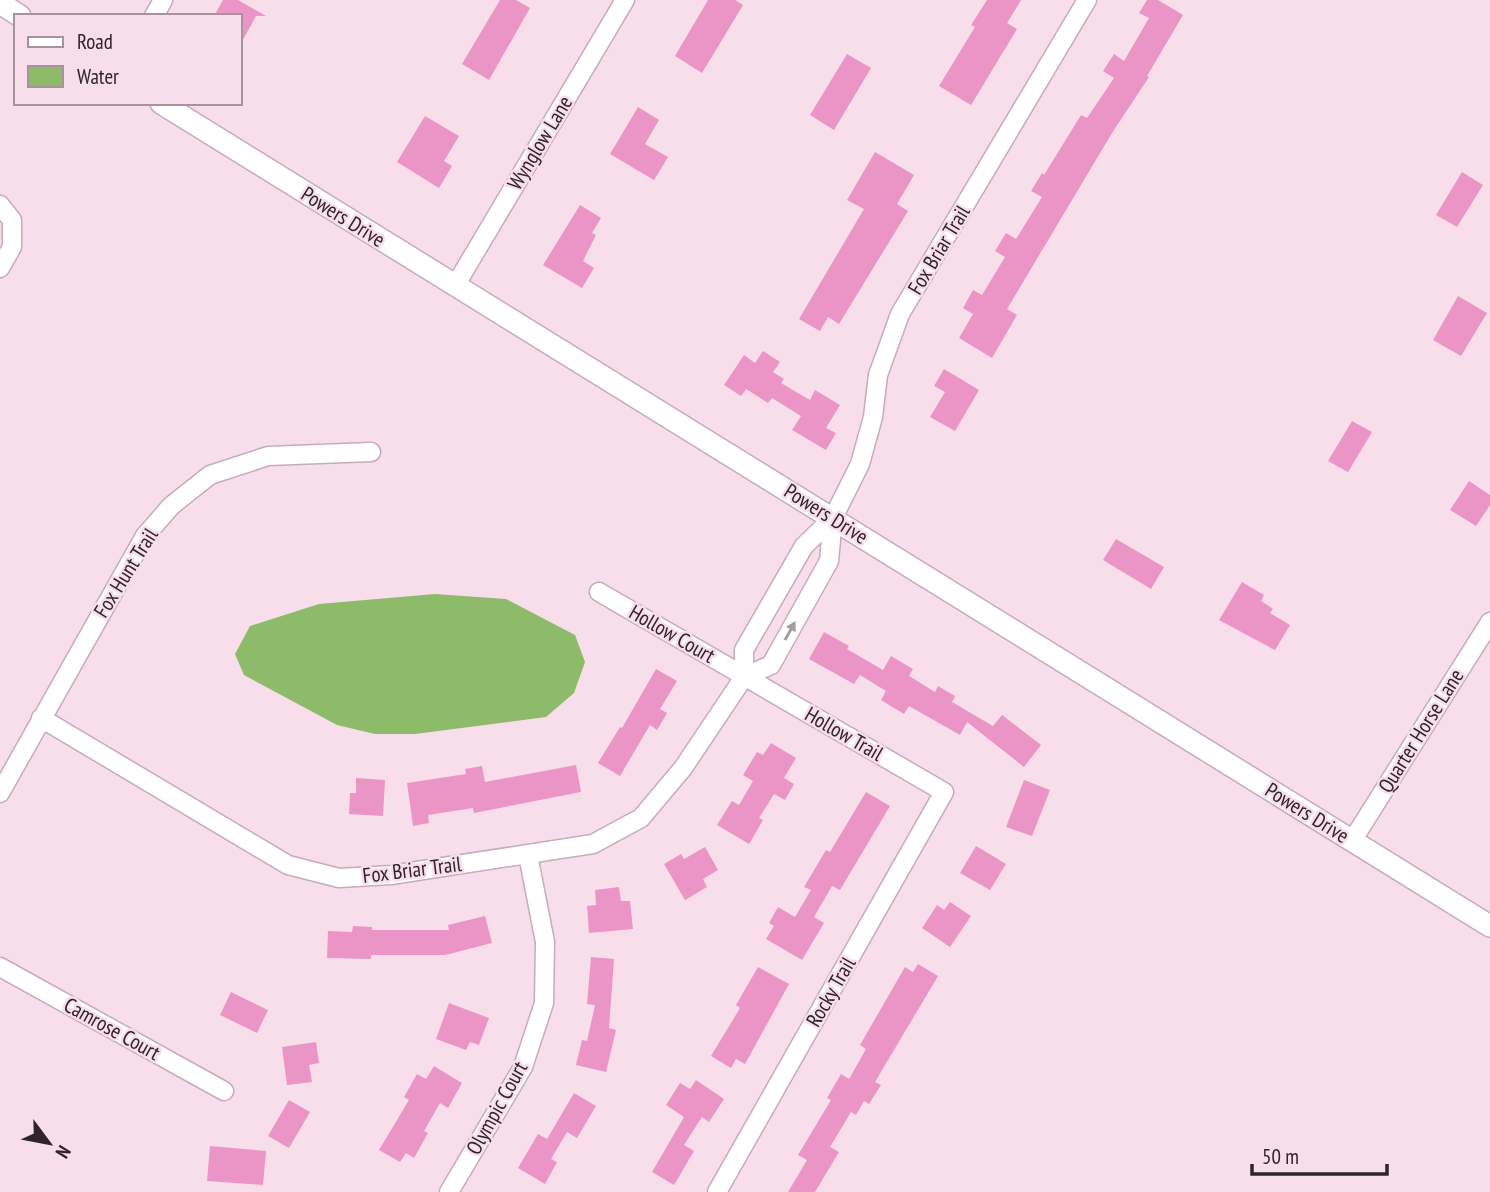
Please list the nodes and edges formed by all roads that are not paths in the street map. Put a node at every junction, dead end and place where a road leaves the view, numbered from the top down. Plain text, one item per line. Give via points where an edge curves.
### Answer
1 (625, 0) edge
2 (1087, 0) edge
3 (0, 3) edge
4 (17, 14) edge
5 (164, 105) edge
6 (0, 205) edge
7 (0, 268) edge
8 (454, 286) junction
9 (371, 452) dead end
10 (833, 518) junction
11 (599, 592) dead end
12 (1490, 622) edge
13 (744, 677) junction
14 (40, 718) junction
15 (944, 792) joint
16 (0, 793) edge
17 (1352, 841) junction
18 (528, 855) junction
19 (1490, 926) edge
20 (0, 967) edge
21 (224, 1091) dead end
22 (449, 1192) edge
23 (717, 1192) edge

1 - 8 street, Wynglow Lane
2 - 10 street, Fox Briar Trail via 901,314 878,375 860,464
3 - 4 street
5 - 8 street, Powers Drive
6 - 7 street via 12,220 12,247
8 - 10 street, Powers Drive
9 - 14 street, Fox Hunt Trail via 268,456 210,475 171,506 145,536
10 - 13 street, Fox Briar Trail via 804,546 744,650
13 -> 10 street, Fox Briar Trail via 771,664 829,561
10 - 17 street, Powers Drive
11 - 13 street, Hollow Court
12 - 17 street, Quarter Horse Lane
13 - 15 street, Hollow Trail
13 - 18 street, Fox Briar Trail via 683,768 641,818 593,844
14 - 16 street, Fox Hunt Trail
14 - 18 street, Fox Briar Trail via 288,865 339,878
15 - 23 street, Rocky Trail
17 - 19 street, Powers Drive
18 - 22 street, Olympic Court via 545,942 544,1003 523,1067
20 - 21 street, Camrose Court

